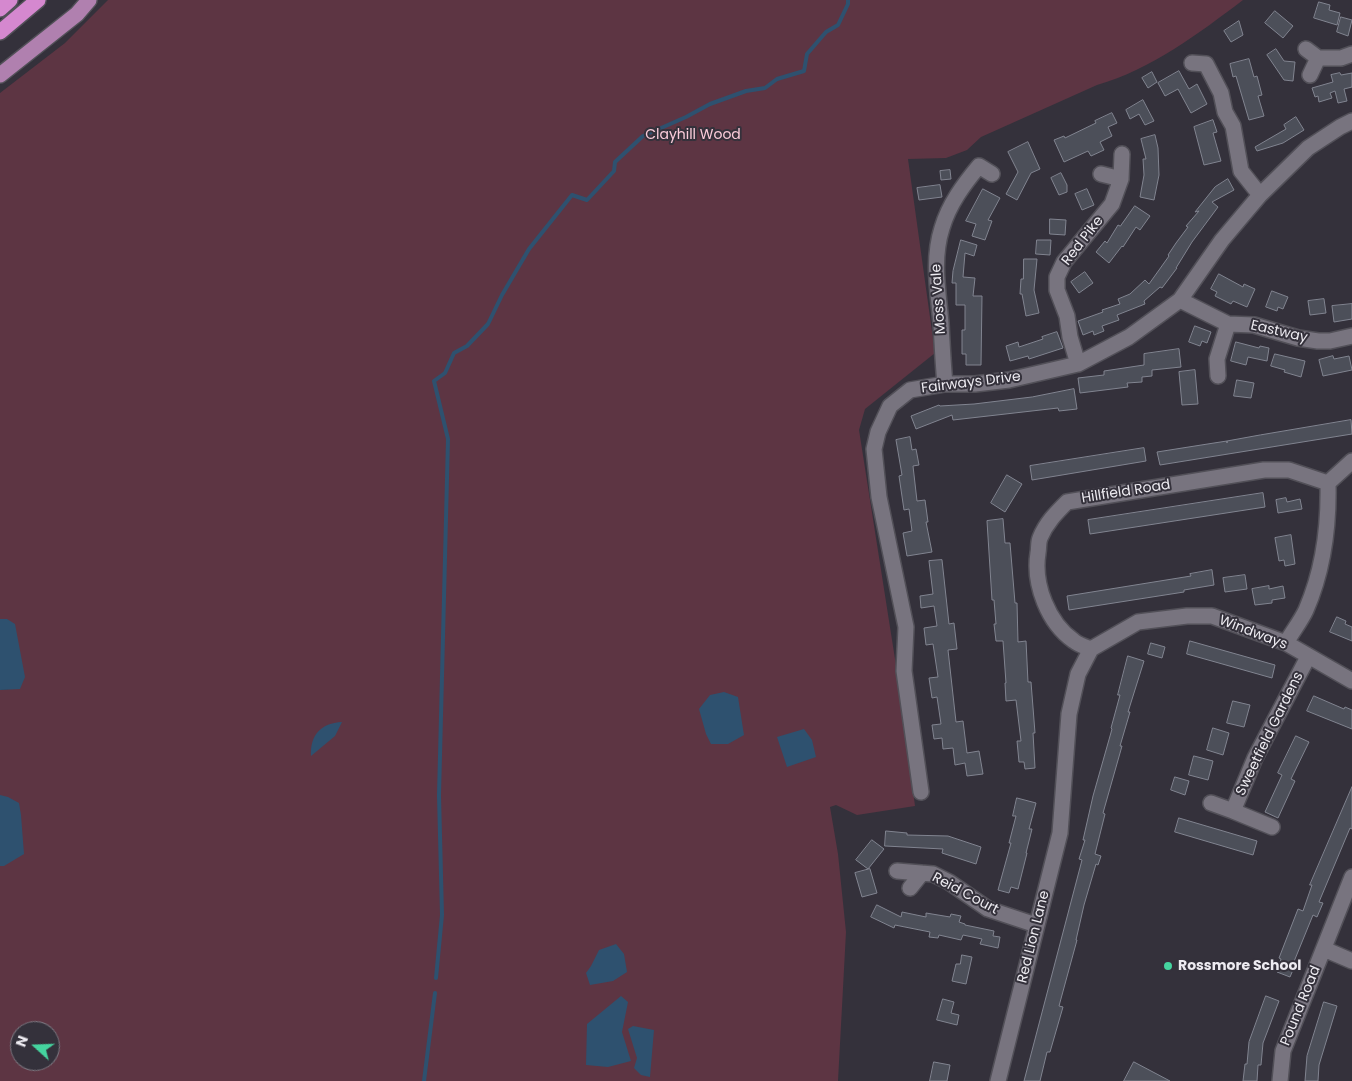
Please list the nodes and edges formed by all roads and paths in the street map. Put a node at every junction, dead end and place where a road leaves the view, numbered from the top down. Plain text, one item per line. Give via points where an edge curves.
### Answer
1 (10, 0) edge
2 (38, 0) edge
3 (89, 0) edge
4 (0, 9) edge
5 (0, 32) edge
6 (1352, 54) edge
7 (1203, 60) dead end
8 (0, 75) edge
9 (1310, 75) dead end
10 (1352, 121) edge
11 (1122, 154) dead end
12 (983, 165) dead end
13 (1101, 174) dead end
14 (1121, 179) junction
15 (1260, 195) junction
16 (1180, 300) junction
17 (1228, 324) junction
18 (1352, 336) edge
19 (1078, 364) junction
20 (1218, 376) dead end
21 (945, 384) junction
22 (1352, 461) edge
23 (1328, 483) junction
24 (1286, 644) junction
25 (1091, 649) junction
26 (1308, 657) junction
27 (1352, 681) edge
28 (921, 792) dead end
29 (1211, 803) dead end
30 (1232, 812) junction
31 (1272, 827) dead end
32 (897, 871) dead end
33 (922, 873) junction
34 (1352, 877) edge
35 (910, 888) dead end
36 (1036, 925) junction
37 (1324, 949) junction
38 (1352, 961) edge
39 (998, 1081) edge
40 (1280, 1081) edge

1 - 4 highway
2 - 5 highway
3 - 8 main road
6 - 9 street via 1341,58 1312,54
7 - 15 street via 1221,92 1225,112 1233,126 1241,172
10 - 15 street, Fairways Drive via 1308,148
11 - 14 street, Red Pike
12 - 21 street, Moss Vale via 966,181 942,228 937,257 937,292
13 - 14 street
14 - 19 street, Red Pike via 1112,204 1064,262 1058,277 1057,290 1067,316
15 - 16 street, Fairways Drive via 1222,240
16 - 17 street, Eastway
16 - 19 street, Fairways Drive via 1129,337
17 - 18 street, Eastway via 1254,325 1318,341
17 - 20 street via 1211,359
19 - 21 street, Fairways Drive via 1009,380
21 - 28 street, Fairways Drive via 910,390 890,406 874,449 879,497 906,627 904,671
22 - 23 street
23 - 24 street via 1327,518 1318,578 1305,611
23 - 25 street, Hillfield Road via 1289,470 1264,470 1067,502 1052,517 1039,540 1036,564 1048,611 1075,642
24 - 25 street, Windways via 1212,616 1187,616 1138,622
24 - 26 street, Windways
25 - 36 street, Red Lion Lane via 1078,674 1070,714 1060,834
26 - 27 street, Windways
26 - 30 street, Sweetfield Gardens via 1255,758
29 - 30 street, Sweetfield Gardens
30 - 31 street, Sweetfield Gardens
32 - 33 street, Reid Court
33 - 35 street, Reid Court
33 - 36 street, Reid Court via 933,874 949,882 988,909
34 - 37 street, Pound Road
36 - 39 street, Red Lion Lane
37 - 38 street
37 - 40 street, Pound Road via 1283,1051

